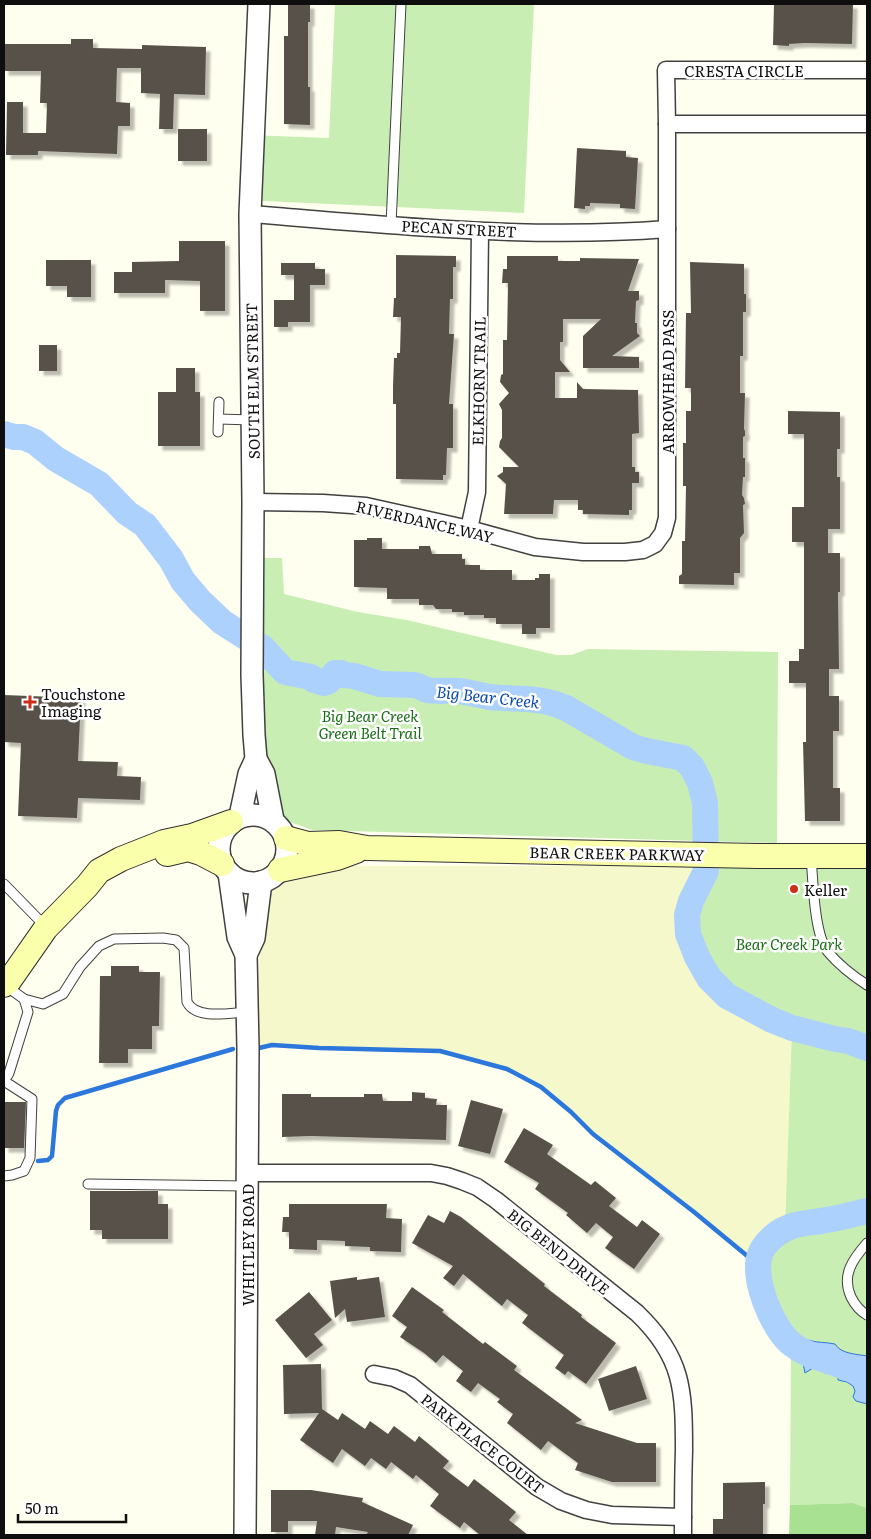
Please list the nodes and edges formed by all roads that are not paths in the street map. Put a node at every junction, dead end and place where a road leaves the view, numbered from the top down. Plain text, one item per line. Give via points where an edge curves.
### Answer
1 (259, 4) edge
2 (401, 4) edge
3 (867, 70) edge
4 (667, 124) junction
5 (867, 124) edge
6 (250, 214) junction
7 (391, 225) junction
8 (668, 230) junction
9 (480, 231) junction
10 (219, 402) dead end
11 (218, 420) junction
12 (252, 420) junction
13 (218, 432) dead end
14 (253, 502) junction
15 (469, 529) junction
16 (565, 551) joint
17 (256, 759) junction
18 (236, 819) junction
19 (279, 829) junction
20 (367, 848) junction
21 (811, 856) junction
22 (867, 856) edge
23 (225, 868) junction
24 (271, 876) junction
25 (4, 884) edge
26 (87, 886) junction
27 (46, 928) junction
28 (246, 955) junction
29 (4, 985) edge
30 (867, 985) edge
31 (24, 999) junction
32 (247, 1012) junction
33 (4, 1081) edge
34 (4, 1176) edge
35 (247, 1180) junction
36 (88, 1184) dead end
37 (867, 1243) edge
38 (867, 1315) edge
39 (374, 1374) dead end
40 (683, 1517) junction
41 (245, 1535) edge
42 (683, 1535) edge

1 - 6 street, SOUTH ELM STREET
2 - 7 lane
3 - 4 street, CRESTA CIRCLE via 666,70
4 - 5 street
4 - 8 street, ARROWHEAD PASS
6 - 7 street, PECAN STREET
6 - 12 street, SOUTH ELM STREET
7 - 9 street, PECAN STREET
8 - 9 street, PECAN STREET
8 - 16 street, ARROWHEAD PASS via 667,518 664,533 656,544 643,550
9 - 15 street, ELKHORN TRAIL via 477,492
10 - 11 lane
11 - 12 lane
11 - 13 lane
12 - 14 street, SOUTH ELM STREET
14 - 15 street, RIVERDANCE WAY via 366,506
14 - 17 street, SOUTH ELM STREET via 252,675
15 - 16 street, RIVERDANCE WAY via 535,547
17 - 18 street, SOUTH ELM STREET
17 - 19 street, SOUTH ELM STREET via 264,774
18 - 19 street via 251,814 262,816
18 - 23 street via 223,831 219,841 218,852
18 - 26 main road via 121,859 99,871
19 - 20 main road, BEAR CREEK PARKWAY via 308,844
19 - 24 street via 288,849 286,860
20 - 21 main road, BEAR CREEK PARKWAY
20 - 24 main road, BEAR CREEK PARKWAY
21 - 22 main road, BEAR CREEK PARKWAY
21 - 30 lane via 818,925 827,951
23 - 24 street via 238,880 249,883
23 - 26 main road via 188,849 154,858 106,882
23 - 28 street, WHITLEY ROAD via 238,937
24 - 28 street, WHITLEY ROAD
25 - 27 lane
26 - 27 main road
27 - 29 main road
28 - 32 street, WHITLEY ROAD
29 - 31 lane
31 - 32 lane via 43,1004 62,994 80,966 99,946 114,938 163,938 176,940 184,948 186,1002 190,1008 200,1014
31 - 33 lane via 28,1012
32 - 35 street, WHITLEY ROAD
33 - 34 lane via 32,1099 30,1158 24,1171
35 - 36 lane
35 - 40 street, BIG BEND DRIVE via 430,1173 462,1180 496,1200 637,1313 665,1346 678,1374 684,1403
35 - 41 street, WHITLEY ROAD
37 - 38 lane via 853,1259 846,1280 855,1304
39 - 40 street, PARK PLACE COURT via 410,1385 537,1488 561,1501 612,1515
40 - 42 street, BIG BEND DRIVE

